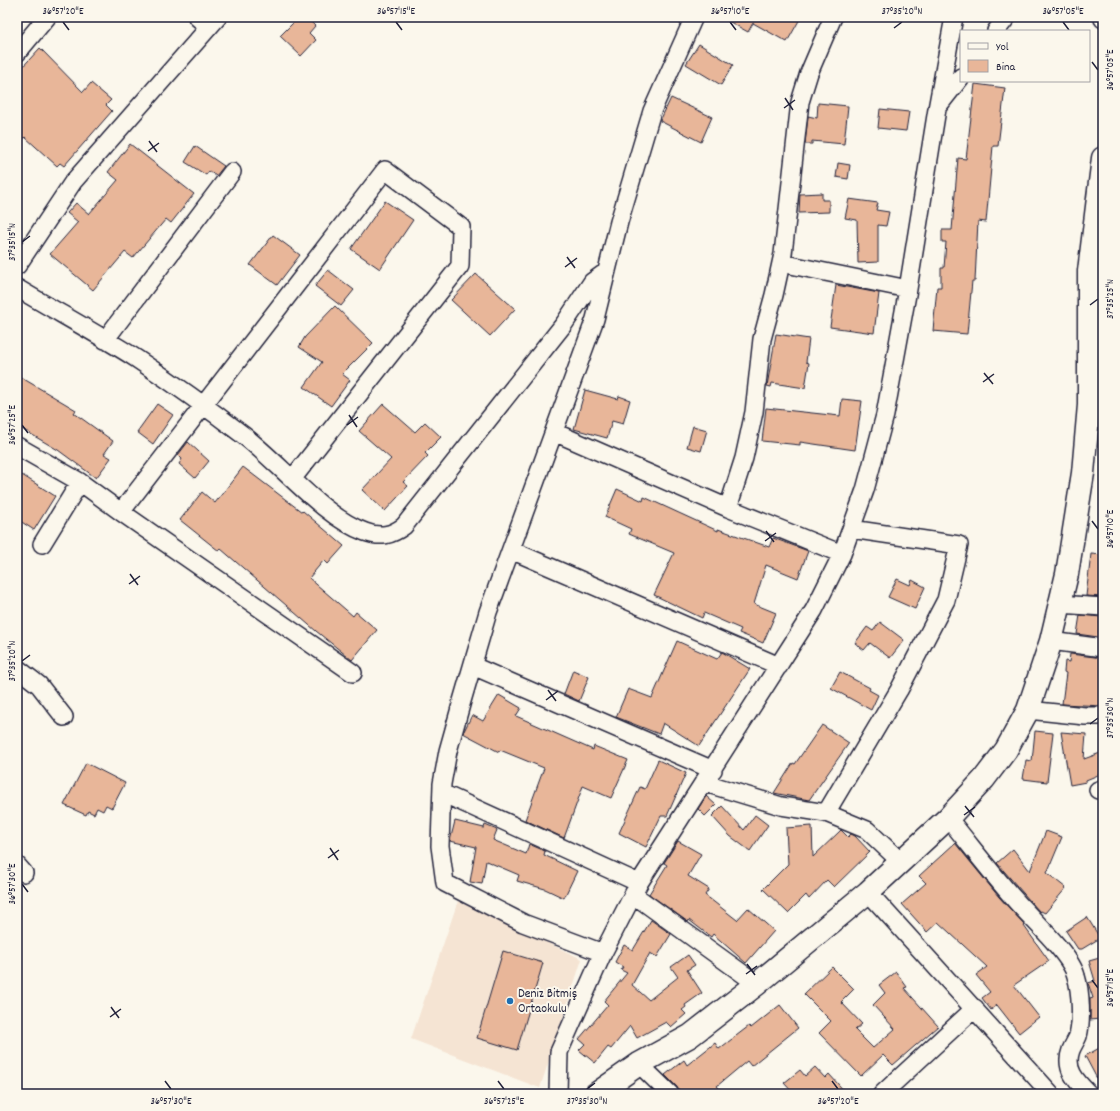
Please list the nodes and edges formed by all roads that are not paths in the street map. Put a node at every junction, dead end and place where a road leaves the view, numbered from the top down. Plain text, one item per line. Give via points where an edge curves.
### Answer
1 (47, 17) edge
2 (694, 17) edge
3 (834, 17) edge
4 (954, 17) edge
5 (1007, 17) edge
6 (208, 20) edge
7 (997, 30) edge
8 (17, 53) edge
9 (960, 78) edge
10 (937, 108) junction
11 (1103, 158) edge
12 (232, 172) dead end
13 (781, 263) junction
14 (17, 266) edge
15 (606, 272) junction
16 (1096, 276) edge
17 (17, 288) edge
18 (908, 289) junction
19 (1096, 332) edge
20 (105, 340) junction
21 (203, 404) junction
22 (554, 432) junction
23 (17, 446) edge
24 (293, 478) junction
25 (80, 482) junction
26 (728, 508) junction
27 (121, 512) junction
28 (851, 529) junction
29 (42, 544) dead end
30 (511, 550) junction
31 (842, 554) junction
32 (1059, 604) junction
33 (1103, 607) edge
34 (1051, 641) junction
35 (1103, 648) edge
36 (473, 666) junction
37 (779, 666) junction
38 (17, 668) edge
39 (353, 673) dead end
40 (1028, 710) junction
41 (64, 716) dead end
42 (1103, 716) edge
43 (709, 776) junction
44 (442, 793) junction
45 (826, 813) junction
46 (948, 818) junction
47 (901, 862) junction
48 (637, 889) junction
49 (868, 892) junction
50 (604, 953) junction
51 (757, 984) junction
52 (975, 1008) junction
53 (639, 1064) junction
54 (558, 1094) edge
55 (596, 1094) edge
56 (670, 1094) edge
57 (882, 1094) edge
58 (1051, 1094) edge
59 (1089, 1094) edge

1 - 8 street
2 - 15 street via 652,111
3 - 13 street via 815,58 800,102
4 - 10 street
5 - 7 street
6 - 14 street via 74,182
9 - 10 street
10 - 18 street
11 - 16 street via 1096,205
12 - 20 street
13 - 18 street
13 - 26 street via 762,340 754,412 744,458
15 - 22 street via 595,319
15 - 24 street via 592,282 559,330 404,526 395,533 384,536 366,533 350,525 329,511
16 - 19 street
17 - 20 street
18 - 28 street via 885,415 865,490
19 - 32 street via 1083,472 1067,574
20 - 21 street
21 - 24 street
21 - 24 street via 385,170 461,227 460,266
21 - 27 street
22 - 26 street
22 - 30 street
23 - 25 street
25 - 27 street
25 - 29 street
26 - 31 street
27 - 39 street
28 - 31 street
28 - 45 street via 959,545 946,600 899,690
30 - 36 street via 488,612
30 - 37 street
31 - 37 street via 814,610
32 - 33 street
32 - 34 street
34 - 35 street
34 - 40 street
36 - 43 street
36 - 44 street via 448,751
37 - 43 street via 730,739
38 - 41 street via 38,685
40 - 42 street
40 - 46 street via 1006,750 984,779
43 - 45 street via 781,806
43 - 48 street
44 - 48 street
44 - 50 street via 440,846 445,883 523,923
45 - 47 street via 867,830
46 - 47 street
46 - 59 street via 1067,958 1076,975 1080,1015 1078,1036 1070,1051 1068,1065 1073,1079
47 - 49 street
48 - 50 street
48 - 51 street
49 - 51 street
49 - 52 street
50 - 54 street via 559,1052
51 - 53 street via 690,1036
52 - 57 street
52 - 58 street
53 - 55 street
53 - 56 street

